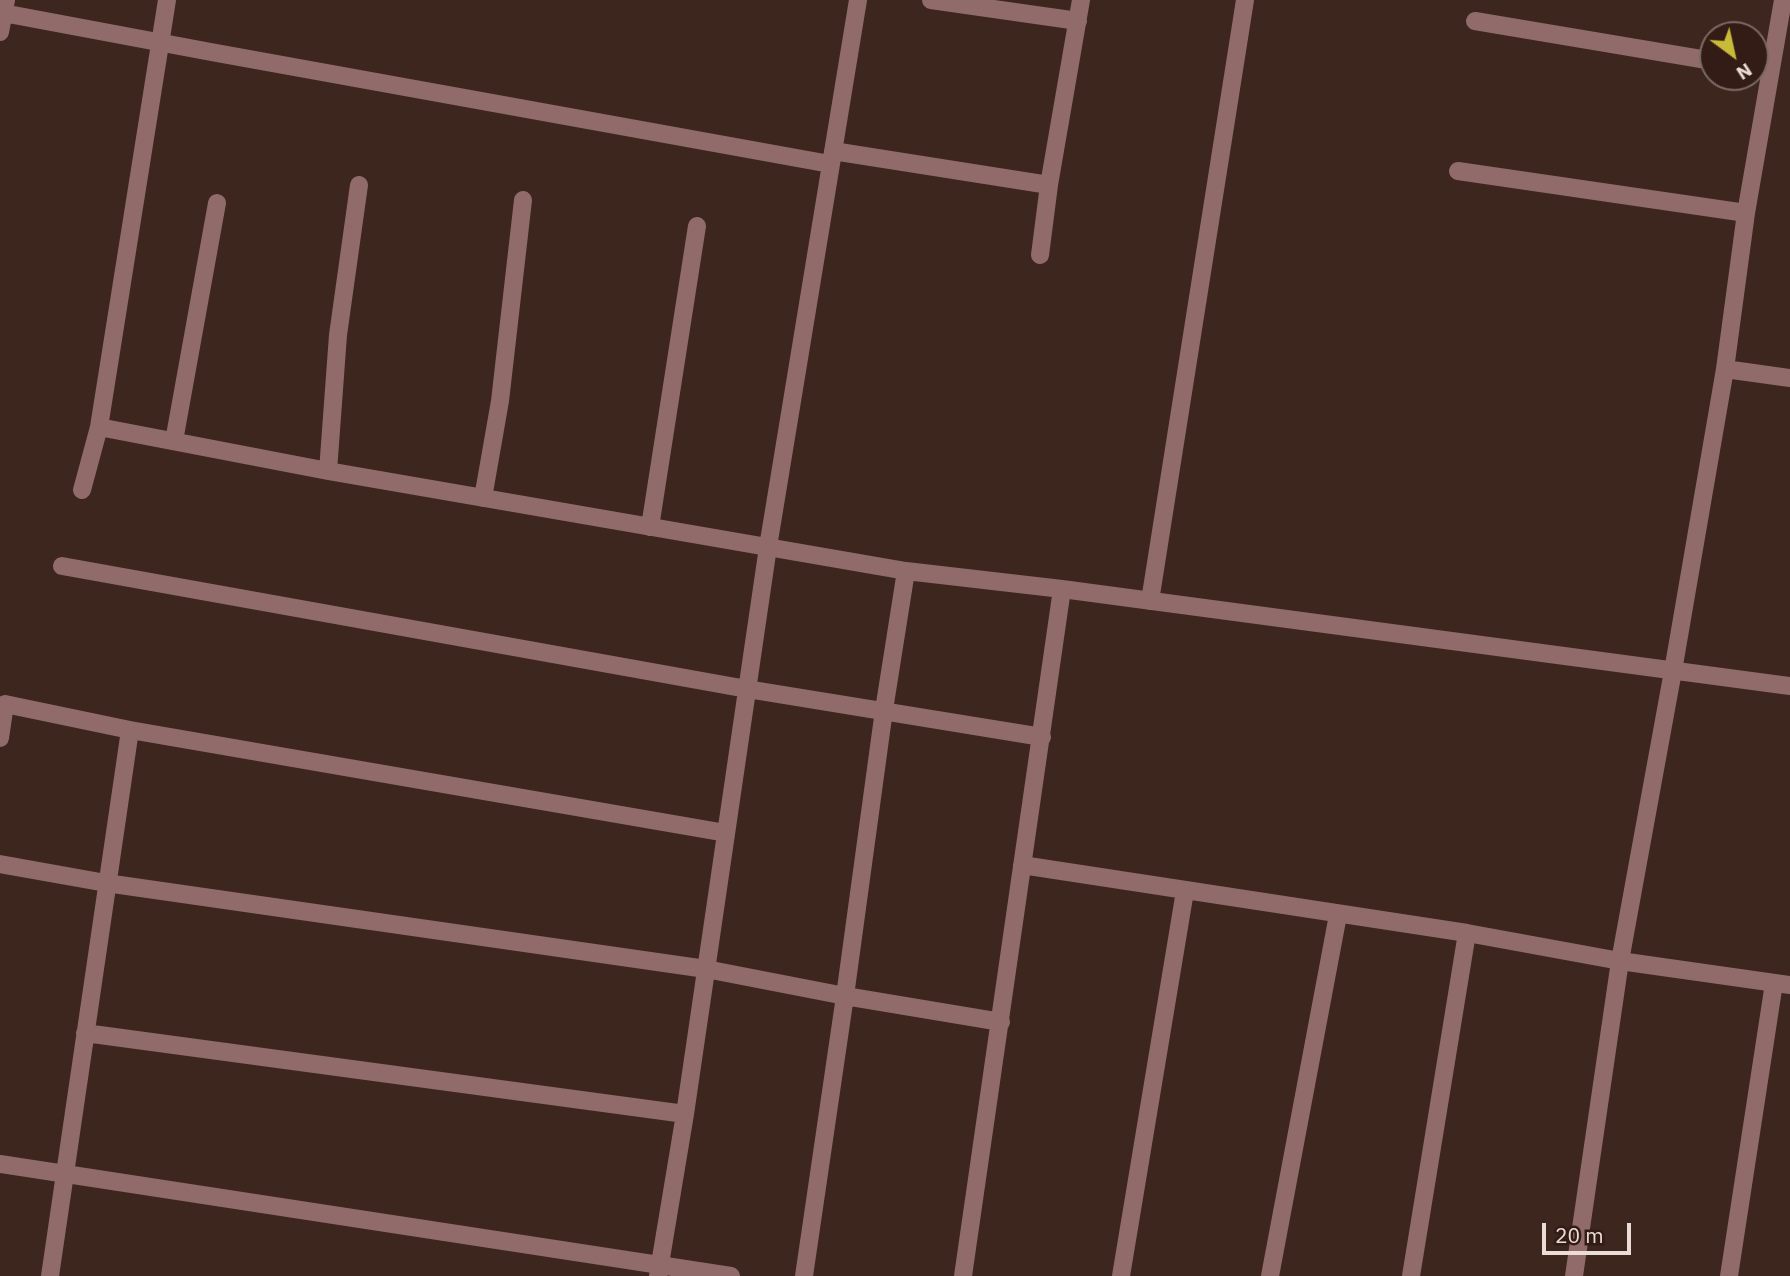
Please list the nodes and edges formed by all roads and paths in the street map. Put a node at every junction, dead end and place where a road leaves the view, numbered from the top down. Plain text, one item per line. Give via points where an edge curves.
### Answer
1 (167, 0) edge
2 (858, 0) edge
3 (932, 0) edge
4 (1081, 0) edge
5 (1245, 0) edge
6 (1783, 0) edge
7 (4, 6) edge
8 (1078, 21) junction
9 (1475, 21) dead end
10 (0, 32) edge
11 (160, 43) junction
12 (1769, 48) edge
13 (1699, 59) edge
14 (1760, 91) edge
15 (832, 157) junction
16 (1458, 171) dead end
17 (1049, 185) junction
18 (359, 186) dead end
19 (523, 200) dead end
20 (217, 203) dead end
21 (1746, 213) junction
22 (697, 226) dead end
23 (1040, 255) dead end
24 (1725, 369) junction
25 (1790, 378) edge
26 (99, 427) junction
27 (174, 441) junction
28 (328, 471) junction
29 (82, 490) dead end
30 (483, 498) junction
31 (650, 527) junction
32 (768, 548) junction
33 (62, 566) dead end
34 (906, 571) junction
35 (1062, 589) junction
36 (1150, 601) junction
37 (1673, 671) junction
38 (1790, 686) edge
39 (747, 689) junction
40 (884, 710) junction
41 (130, 730) junction
42 (1042, 737) junction
43 (0, 738) edge
44 (726, 833) junction
45 (0, 864) edge
46 (1022, 865) junction
47 (106, 883) junction
48 (1185, 891) junction
49 (1338, 915) junction
50 (1467, 933) junction
51 (1620, 961) junction
52 (706, 969) junction
53 (1782, 984) edge
54 (845, 996) junction
55 (1001, 1022) junction
56 (85, 1033) junction
57 (685, 1114) junction
58 (0, 1164) edge
59 (65, 1173) junction
60 (658, 1271) edge
61 (50, 1276) edge
62 (731, 1276) edge
63 (804, 1276) edge
64 (963, 1276) edge
65 (1121, 1276) edge
66 (1270, 1276) edge
67 (1411, 1276) edge
68 (1573, 1276) edge
69 (1729, 1276) edge

1 - 11 street
2 - 15 street
3 - 8 street
4 - 8 street
5 - 36 street
6 - 12 street
7 - 10 street
7 - 11 street
8 - 17 street
9 - 13 street
11 - 15 street
11 - 26 street
14 - 21 street
15 - 17 street
15 - 32 street
16 - 21 street
17 - 23 street
18 - 28 street via 338,334
19 - 30 street via 500,401
20 - 27 street
21 - 24 street
22 - 31 street
24 - 25 street
24 - 37 street
26 - 27 street
26 - 29 street
27 - 28 street
28 - 30 street
30 - 31 street
31 - 32 street
32 - 34 street
32 - 39 street
33 - 39 street
34 - 35 street
34 - 40 street
35 - 36 street
35 - 42 street
36 - 37 street
37 - 38 street
37 - 51 street
39 - 40 street
39 - 44 street
40 - 42 street
40 - 54 street
41 - 43 street via 5,704
41 - 44 street
41 - 47 street
42 - 46 street
44 - 52 street
45 - 47 street
46 - 48 street
46 - 55 street
47 - 52 street
47 - 56 street
48 - 49 street
48 - 65 street
49 - 50 street
49 - 66 street
50 - 51 street
50 - 67 street
51 - 53 street
51 - 68 street
52 - 54 street
52 - 57 street
53 - 69 street
54 - 55 street
54 - 63 street
55 - 64 street
56 - 57 street
56 - 59 street
57 - 60 street
58 - 59 street
59 - 60 street
59 - 61 street
60 - 62 street

